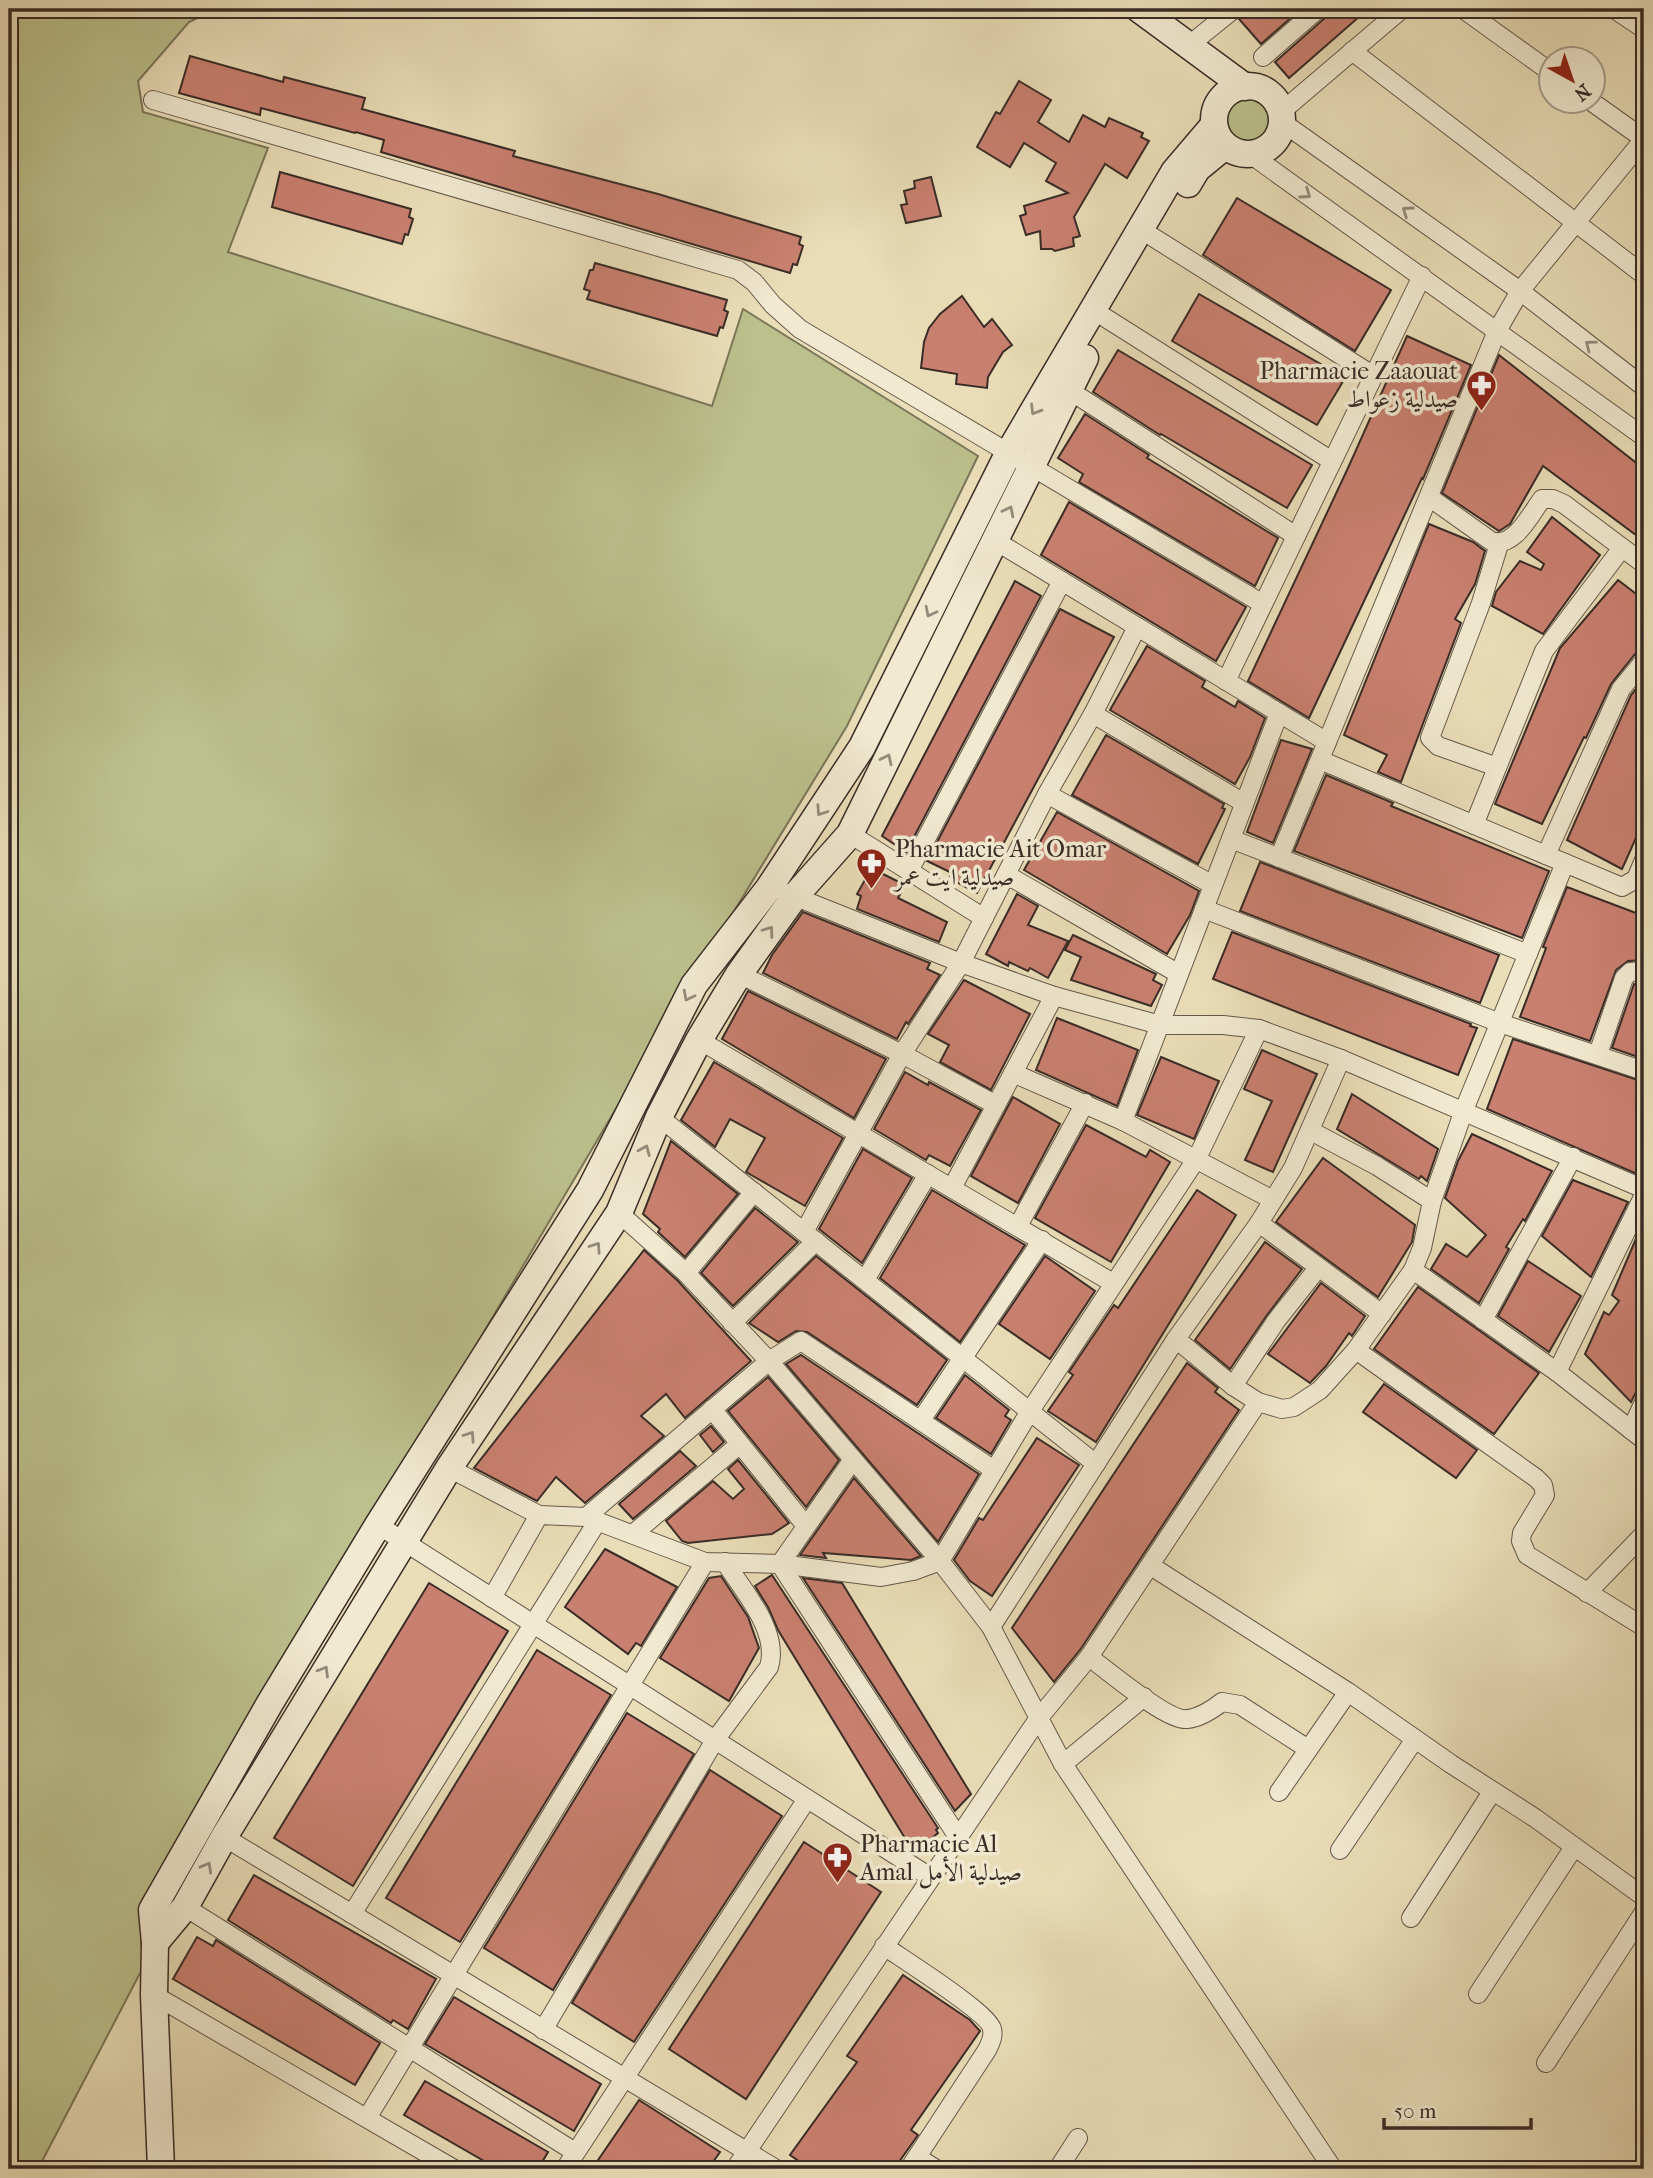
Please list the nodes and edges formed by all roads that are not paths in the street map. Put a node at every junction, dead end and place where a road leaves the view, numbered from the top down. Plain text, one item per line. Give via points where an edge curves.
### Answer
1 (1139, 9) edge
2 (1234, 9) edge
3 (1318, 9) edge
4 (1402, 9) edge
5 (1463, 9) edge
6 (1614, 9) edge
7 (1644, 29) edge
8 (1352, 51) junction
9 (1196, 52) junction
10 (1263, 57) dead end
11 (1538, 63) edge
12 (1245, 86) junction
13 (153, 100) dead end
14 (1608, 113) edge
15 (1281, 117) junction
16 (1228, 131) junction
17 (1644, 139) edge
18 (1575, 221) junction
19 (1147, 234) junction
20 (1644, 275) edge
21 (1422, 276) junction
22 (1520, 291) junction
23 (1099, 314) junction
24 (1497, 331) junction
25 (1374, 376) junction
26 (1061, 385) junction
27 (1644, 387) edge
28 (1644, 437) edge
29 (1008, 454) junction
30 (1332, 461) junction
31 (1031, 467) junction
32 (1429, 497) junction
33 (1296, 536) junction
34 (994, 540) junction
35 (1499, 544) junction
36 (1622, 548) junction
37 (1644, 564) edge
38 (1062, 581) junction
39 (1263, 604) junction
40 (1137, 627) junction
41 (1644, 661) edge
42 (1226, 681) junction
43 (1279, 713) junction
44 (1093, 714) junction
45 (1327, 742) junction
46 (1320, 760) junction
47 (1497, 767) junction
48 (1047, 794) junction
49 (1244, 803) junction
50 (1474, 825) junction
51 (850, 834) junction
52 (1231, 839) junction
53 (1546, 855) junction
54 (1279, 858) junction
55 (1644, 862) edge
56 (1565, 863) junction
57 (909, 871) junction
58 (1007, 875) junction
59 (1213, 885) junction
60 (769, 888) junction
61 (795, 896) junction
62 (1204, 909) junction
63 (984, 918) junction
64 (1528, 954) junction
65 (961, 963) junction
66 (1644, 971) edge
67 (738, 974) junction
68 (1179, 974) junction
69 (1054, 996) junction
70 (1500, 1023) junction
71 (1160, 1025) junction
72 (1259, 1029) junction
73 (699, 1040) junction
74 (902, 1054) junction
75 (1598, 1054) junction
76 (1341, 1059) junction
77 (1644, 1071) edge
78 (1013, 1073) junction
79 (1085, 1103) junction
80 (996, 1105) junction
81 (1464, 1110) junction
82 (659, 1116) junction
83 (1123, 1121) junction
84 (1311, 1131) junction
85 (858, 1133) junction
86 (1573, 1157) junction
87 (1196, 1158) junction
88 (928, 1174) junction
89 (952, 1188) junction
90 (1644, 1189) edge
91 (754, 1192) junction
92 (1644, 1195) edge
93 (1273, 1200) junction
94 (1432, 1201) junction
95 (619, 1213) junction
96 (1259, 1223) junction
97 (1018, 1226) junction
98 (810, 1237) junction
99 (1042, 1240) junction
100 (1318, 1268) junction
101 (1413, 1270) junction
102 (686, 1273) junction
103 (865, 1280) junction
104 (1113, 1283) junction
105 (1382, 1314) junction
106 (1483, 1320) junction
107 (732, 1323) junction
108 (1176, 1339) junction
109 (1356, 1350) junction
110 (964, 1359) junction
111 (769, 1361) junction
112 (1557, 1372) junction
113 (1233, 1386) junction
114 (1258, 1402) junction
115 (1644, 1402) edge
116 (712, 1409) junction
117 (1030, 1411) junction
118 (921, 1420) junction
119 (1638, 1435) edge
120 (740, 1444) junction
121 (852, 1461) junction
122 (1096, 1464) junction
123 (449, 1468) junction
124 (994, 1470) junction
125 (539, 1515) junction
126 (592, 1519) junction
127 (378, 1525) junction
128 (806, 1526) junction
129 (633, 1534) junction
130 (1644, 1534) edge
131 (402, 1541) junction
132 (940, 1561) junction
133 (705, 1562) junction
134 (725, 1562) junction
135 (780, 1564) junction
136 (1151, 1566) junction
137 (1587, 1593) junction
138 (492, 1598) junction
139 (533, 1624) junction
140 (991, 1627) junction
141 (1644, 1627) edge
142 (1089, 1657) junction
143 (630, 1685) junction
144 (1348, 1692) junction
145 (1144, 1697) junction
146 (1038, 1719) junction
147 (1415, 1739) junction
148 (715, 1740) junction
149 (1308, 1749) junction
150 (1063, 1764) junction
151 (1492, 1791) junction
152 (1279, 1792) dead end
153 (807, 1799) junction
154 (224, 1837) junction
155 (958, 1838) junction
156 (1574, 1847) junction
157 (1340, 1850) dead end
158 (930, 1877) junction
159 (1644, 1897) edge
160 (185, 1907) junction
161 (1644, 1912) edge
162 (352, 1914) junction
163 (1411, 1918) dead end
164 (155, 1943) junction
165 (884, 1946) junction
166 (454, 1975) junction
167 (1478, 1994) dead end
168 (154, 1995) junction
169 (543, 2029) junction
170 (410, 2048) junction
171 (1546, 2063) dead end
172 (624, 2078) junction
173 (367, 2119) junction
174 (1078, 2138) dead end
175 (575, 2152) junction
176 (748, 2152) junction
177 (913, 2163) edge
178 (161, 2169) edge
179 (454, 2169) edge
180 (565, 2169) edge
181 (735, 2169) edge
182 (776, 2169) edge
183 (936, 2169) edge
184 (1058, 2169) edge
185 (1333, 2169) edge

1 - 9 street
2 - 9 street
3 - 10 street
4 - 8 street
5 - 11 street
6 - 7 street
8 - 15 street
8 - 18 street
9 - 12 street
9 - 16 street
12 - 15 street via 1271,96
12 - 16 street via 1236,89
13 - 29 street via 738,270 800,329
14 - 17 street
15 - 16 street via 1275,140 1268,147
22 -> 15 street
16 - 19 street via 1174,172
16 -> 21 street
17 - 18 street
18 - 20 street
18 - 22 street
19 - 23 street
19 - 25 street
21 - 24 street
21 - 25 street
22 - 24 street
27 -> 22 street
23 - 26 street
23 - 30 street
24 - 28 street
24 - 32 street
25 - 30 street
26 -> 29 street
26 - 31 street
26 - 33 street
29 - 31 street
29 -> 60 street via 862,747
30 - 33 street
34 -> 31 street
31 - 39 street
32 - 35 street
32 - 45 street
33 - 39 street
34 - 38 street
51 -> 34 street
35 - 36 street via 1520,529 1547,498 1564,504
35 - 47 street via 1430,738 1438,746
36 - 37 street
36 - 47 street via 1544,651
38 - 40 street
38 - 57 street
39 - 42 street
40 - 42 street
40 - 44 street
41 - 53 street via 1622,689
42 - 43 street
43 - 45 street
43 - 49 street
44 - 48 street
44 - 49 street
45 - 46 street
46 - 50 street
46 - 54 street
47 - 50 street
48 - 58 street
48 - 59 street
49 - 52 street
50 - 53 street
51 - 57 street
51 - 61 street
52 - 54 street
52 - 59 street
53 - 56 street
54 - 64 street
55 - 56 street via 1636,878 1622,887
56 - 64 street
57 - 63 street
58 - 63 street
58 - 68 street
59 - 62 street
60 - 61 street
60 -> 127 street via 694,985 590,1190
61 - 65 street
67 -> 61 street
62 - 68 street
62 - 70 street
63 - 65 street
64 - 70 street
65 - 69 street
65 - 74 street
66 - 75 street via 1630,972 1624,978
67 - 73 street
67 - 74 street
68 - 71 street
69 - 71 street
69 - 78 street
70 - 75 street
70 - 81 street
71 - 72 street
71 - 83 street
72 - 76 street
72 - 87 street
73 - 82 street
73 - 85 street
74 - 80 street
74 - 85 street
75 - 77 street
76 - 81 street
76 - 84 street
78 - 79 street
78 - 80 street
79 - 83 street
79 - 97 street
80 - 89 street
81 - 86 street
81 - 94 street
82 - 91 street
95 -> 82 street
83 - 87 street
84 - 93 street
84 - 94 street
85 - 88 street
85 - 98 street
86 - 90 street
86 - 106 street
87 - 93 street
87 - 104 street
88 - 89 street
88 - 103 street
89 - 97 street
91 - 98 street
91 - 102 street
92 - 112 street
93 - 96 street
94 - 101 street
95 - 102 street
123 -> 95 street
96 - 100 street
96 - 108 street
97 - 99 street
98 - 103 street
98 - 107 street
99 - 104 street
99 - 110 street
100 - 105 street
100 - 113 street
101 - 105 street
101 - 106 street
102 - 107 street
103 - 110 street
104 - 117 street
105 - 109 street
106 - 112 street
107 - 111 street
108 - 113 street
108 - 122 street
109 - 114 street via 1320,1390 1294,1407 1282,1409
109 - 137 street via 1543,1485 1545,1495 1522,1533 1522,1548 1536,1562
110 - 117 street
110 - 118 street
111 - 116 street
111 - 118 street via 803,1342
111 - 121 street
112 - 119 street
113 - 114 street
114 - 136 street
115 - 119 street
116 - 120 street
116 - 126 street
117 - 122 street
117 - 124 street
118 - 124 street
120 - 128 street
120 - 129 street
121 - 128 street
121 - 132 street
122 - 140 street
123 - 125 street
123 - 131 street
124 - 132 street
125 - 126 street
125 - 138 street
126 - 129 street
126 - 139 street
127 - 131 street
127 - 164 street via 152,1910
128 - 135 street
129 - 133 street
130 - 137 street
131 - 138 street
154 -> 131 street
132 - 135 street via 881,1577
132 - 140 street
133 - 134 street
133 - 143 street
134 - 135 street
134 - 148 street via 764,1624 772,1656 769,1667
135 - 155 street
136 - 142 street
136 - 144 street
137 - 141 street
138 - 139 street
139 - 143 street
139 - 162 street
140 - 146 street
142 - 145 street
142 - 146 street
143 - 148 street
143 - 166 street
144 - 147 street
144 - 149 street
145 - 149 street via 1187,1720 1222,1702 1240,1705
145 - 150 street
146 - 150 street
146 - 155 street
147 - 151 street
147 - 157 street
148 - 153 street
148 - 169 street
149 - 152 street
150 - 185 street
151 - 156 street
151 - 163 street
153 - 158 street
153 - 172 street
160 -> 154 street
154 - 162 street
155 - 158 street
156 - 159 street
156 - 167 street
158 - 165 street
160 - 164 street
160 - 170 street
161 - 171 street
162 - 166 street
164 - 168 street
165 - 176 street
165 - 177 street via 964,2001 992,2029 987,2050
166 - 169 street
166 - 170 street
168 - 173 street
168 - 178 street
169 - 172 street
170 - 173 street
170 - 175 street
172 - 175 street
172 - 176 street
173 - 179 street
174 - 184 street
175 - 180 street
176 - 181 street
176 - 182 street
177 - 183 street

